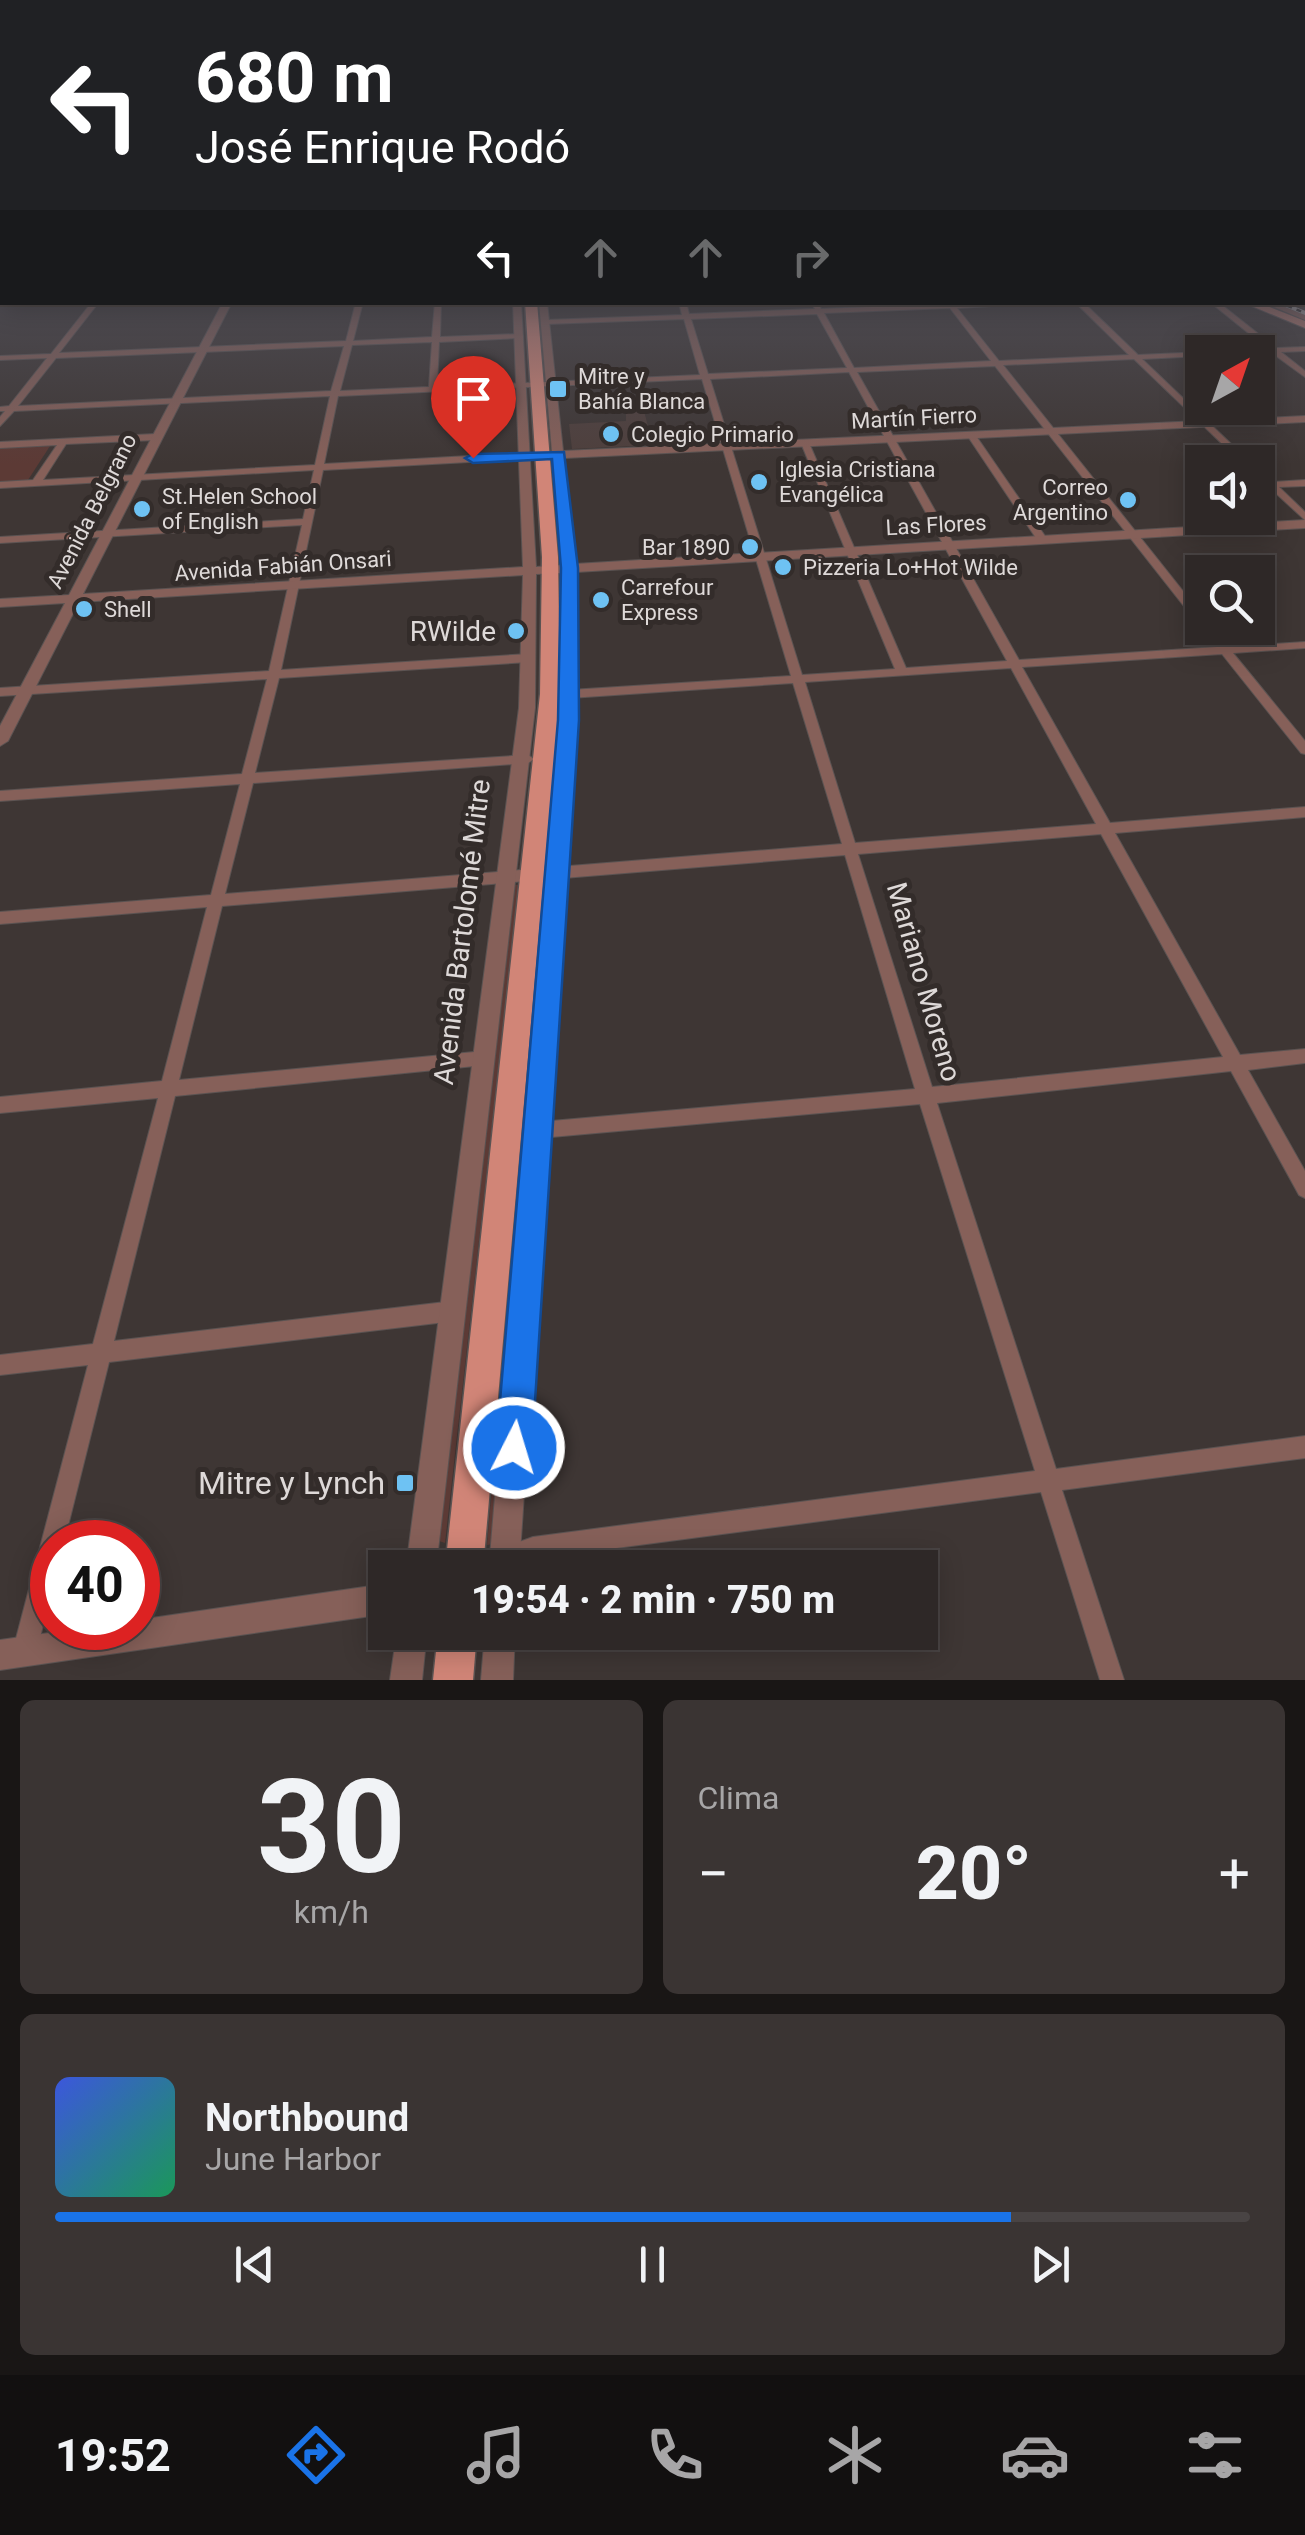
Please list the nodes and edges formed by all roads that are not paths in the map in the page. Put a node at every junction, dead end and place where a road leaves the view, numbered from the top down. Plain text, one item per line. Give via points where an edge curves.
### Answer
1 (92, 306) edge
2 (225, 306) edge
3 (359, 306) edge
4 (438, 306) edge
5 (517, 306) edge
6 (531, 306) edge
7 (544, 306) edge
8 (683, 306) edge
9 (856, 306) edge
10 (951, 306) edge
11 (1083, 306) edge
12 (1218, 306) edge
13 (1260, 306) edge
14 (1267, 306) edge
15 (1274, 306) edge
16 (816, 307) edge
17 (686, 317) junction
18 (1305, 321) edge
19 (546, 322) junction
20 (1254, 335) edge
21 (519, 336) junction
22 (439, 340) junction
23 (347, 344) junction
24 (201, 349) junction
25 (1305, 349) edge
26 (1275, 351) edge
27 (1275, 352) edge
28 (1185, 355) edge
29 (52, 356) junction
30 (1136, 356) junction
31 (0, 358) edge
32 (995, 362) junction
33 (852, 368) junction
34 (707, 375) junction
35 (1305, 375) edge
36 (537, 382) junction
37 (433, 388) junction
38 (335, 393) junction
39 (173, 401) junction
40 (1185, 404) edge
41 (5, 408) edge
42 (1305, 419) edge
43 (1275, 421) edge
44 (0, 423) edge
45 (1185, 425) edge
46 (1207, 425) edge
47 (1050, 431) junction
48 (971, 435) junction
49 (155, 437) junction
50 (893, 439) junction
51 (63, 442) junction
52 (806, 444) junction
53 (0, 445) edge
54 (1228, 445) edge
55 (727, 446) junction
56 (542, 455) junction
57 (319, 468) junction
58 (134, 479) junction
59 (36, 483) junction
60 (1305, 483) edge
61 (0, 485) edge
62 (1275, 485) edge
63 (1275, 491) edge
64 (1305, 520) edge
65 (307, 522) junction
66 (1130, 533) junction
67 (106, 534) junction
68 (1042, 539) junction
69 (0, 540) edge
70 (949, 544) junction
71 (849, 550) junction
72 (763, 556) junction
73 (550, 569) junction
74 (295, 586) junction
75 (73, 599) junction
76 (1185, 601) edge
77 (0, 603) edge
78 (1222, 645) edge
79 (1305, 645) edge
80 (1226, 650) junction
81 (530, 658) junction
82 (1016, 664) junction
83 (902, 672) junction
84 (274, 675) junction
85 (798, 678) junction
86 (26, 690) junction
87 (0, 692) edge
88 (570, 694) junction
89 (0, 742) edge
90 (1305, 750) edge
91 (543, 759) junction
92 (245, 779) junction
93 (0, 796) edge
94 (1305, 812) edge
95 (1105, 829) junction
96 (853, 849) junction
97 (532, 875) junction
98 (215, 900) junction
99 (0, 918) edge
100 (1305, 1056) edge
101 (485, 1058) junction
102 (1235, 1062) junction
103 (166, 1090) junction
104 (926, 1096) junction
105 (0, 1105) edge
106 (540, 1130) junction
107 (1305, 1189) edge
108 (454, 1311) junction
109 (99, 1354) junction
110 (0, 1365) edge
111 (1305, 1447) edge
112 (1049, 1484) junction
113 (423, 1550) edge
114 (466, 1550) edge
115 (498, 1550) edge
116 (528, 1550) edge
117 (368, 1601) edge
118 (410, 1650) edge
119 (456, 1650) edge
120 (499, 1650) edge
121 (12, 1653) edge
122 (1112, 1679) edge
123 (406, 1680) edge
124 (453, 1680) edge
125 (497, 1680) edge

1 - 29 street
2 - 24 street, Avenida Belgrano
3 - 23 street
4 - 22 street
5 - 21 street, Avenida Bartolomé Mitre
6 - 36 main road, Avenida Bartolomé Mitre
7 - 19 street, Avenida Bartolomé Mitre
8 - 17 street, Mariano Moreno
9 - 16 street
10 - 32 street
11 - 30 street
12 - 20 street
13 - 18 main road
14 - 18 main road
15 - 18 street
16 - 17 street
16 - 33 street
17 - 19 street
17 - 34 street, Mariano Moreno
19 - 36 street, Avenida Bartolomé Mitre
21 - 22 street
21 - 36 street, Avenida Bartolomé Mitre
22 - 23 street
22 - 37 street
23 - 24 street
23 - 38 street
24 - 29 street
24 - 39 street, Avenida Belgrano
25 - 26 street
27 - 35 street
28 - 30 street
29 - 31 street
29 - 41 street
30 - 32 street
30 - 40 street
32 - 33 street
32 - 47 street
33 - 34 street
33 - 50 street
34 - 36 street
34 - 55 street, Mariano Moreno
36 - 37 street
36 - 56 main road, Avenida Bartolomé Mitre
37 - 38 street
38 - 39 street
38 - 57 street
39 - 41 street
39 - 49 street, Avenida Belgrano
41 - 44 street
42 - 43 street, Martín Fierro
45 - 47 street, Martín Fierro
46 - 54 street
47 - 48 street, Martín Fierro
47 - 66 street
48 - 50 street, Martín Fierro
48 - 68 street
49 - 51 street
49 - 58 street, Avenida Belgrano
50 - 52 street, Martín Fierro
50 - 70 street
51 - 53 street
51 - 59 street
52 - 55 street, Martín Fierro
52 - 71 street
55 - 56 street, Martín Fierro
55 - 72 street, Mariano Moreno
56 - 57 street
56 - 73 main road, Avenida Bartolomé Mitre
57 - 58 street
57 - 65 street
58 - 59 street
58 - 67 street, Avenida Belgrano
59 - 61 street
60 - 62 street
63 - 64 street
64 - 66 street, Las Flores
65 - 67 street
65 - 74 street
66 - 68 street, Las Flores
66 - 76 street
67 - 69 street
67 - 75 street, Avenida Belgrano
68 - 70 street, Las Flores
70 - 71 street, Las Flores
70 - 82 street
71 - 72 street, Las Flores
71 - 83 street
72 - 73 street, Las Flores
72 - 85 street, Mariano Moreno
73 - 74 street, Avenida Fabián Onsari
73 - 81 street, Avenida Bartolomé Mitre
73 - 88 street, Avenida Bartolomé Mitre
73 - 91 main road, Avenida Bartolomé Mitre
74 - 75 street, Avenida Fabián Onsari
74 - 84 street
75 - 77 street, Avenida Fabián Onsari
75 - 86 street, Avenida Belgrano
78 - 80 street
79 - 80 street
80 - 82 street
80 - 90 street
81 - 84 street
81 - 91 street, Avenida Bartolomé Mitre
82 - 83 street
82 - 95 street
83 - 85 street
84 - 86 street
84 - 92 street
85 - 88 street
85 - 96 street, Mariano Moreno
86 - 87 street
86 - 89 street, Avenida Belgrano
88 - 91 street, Avenida Bartolomé Mitre
91 - 92 street
91 - 97 street, Avenida Bartolomé Mitre
91 - 97 street, Avenida Bartolomé Mitre
92 - 93 street
92 - 98 street
94 - 95 street
95 - 96 street
95 - 102 street
96 - 97 street
96 - 104 street, Mariano Moreno
97 - 98 street
97 - 101 street, Avenida Bartolomé Mitre
97 - 106 street, Avenida Bartolomé Mitre
97 - 114 main road, Avenida Bartolomé Mitre
98 - 99 street
98 - 103 street
100 - 102 street
101 - 103 street
101 - 108 street, Avenida Bartolomé Mitre
102 - 104 street
102 - 107 street
103 - 105 street
103 - 109 street
104 - 106 street
104 - 112 street, Mariano Moreno
106 - 115 street, Avenida Bartolomé Mitre
108 - 109 street
108 - 113 street, Avenida Bartolomé Mitre
109 - 110 street
109 - 121 street
111 - 112 street
112 - 116 street
112 - 122 street, Mariano Moreno
117 - 121 street
118 - 123 street
119 - 124 main road
120 - 125 street

